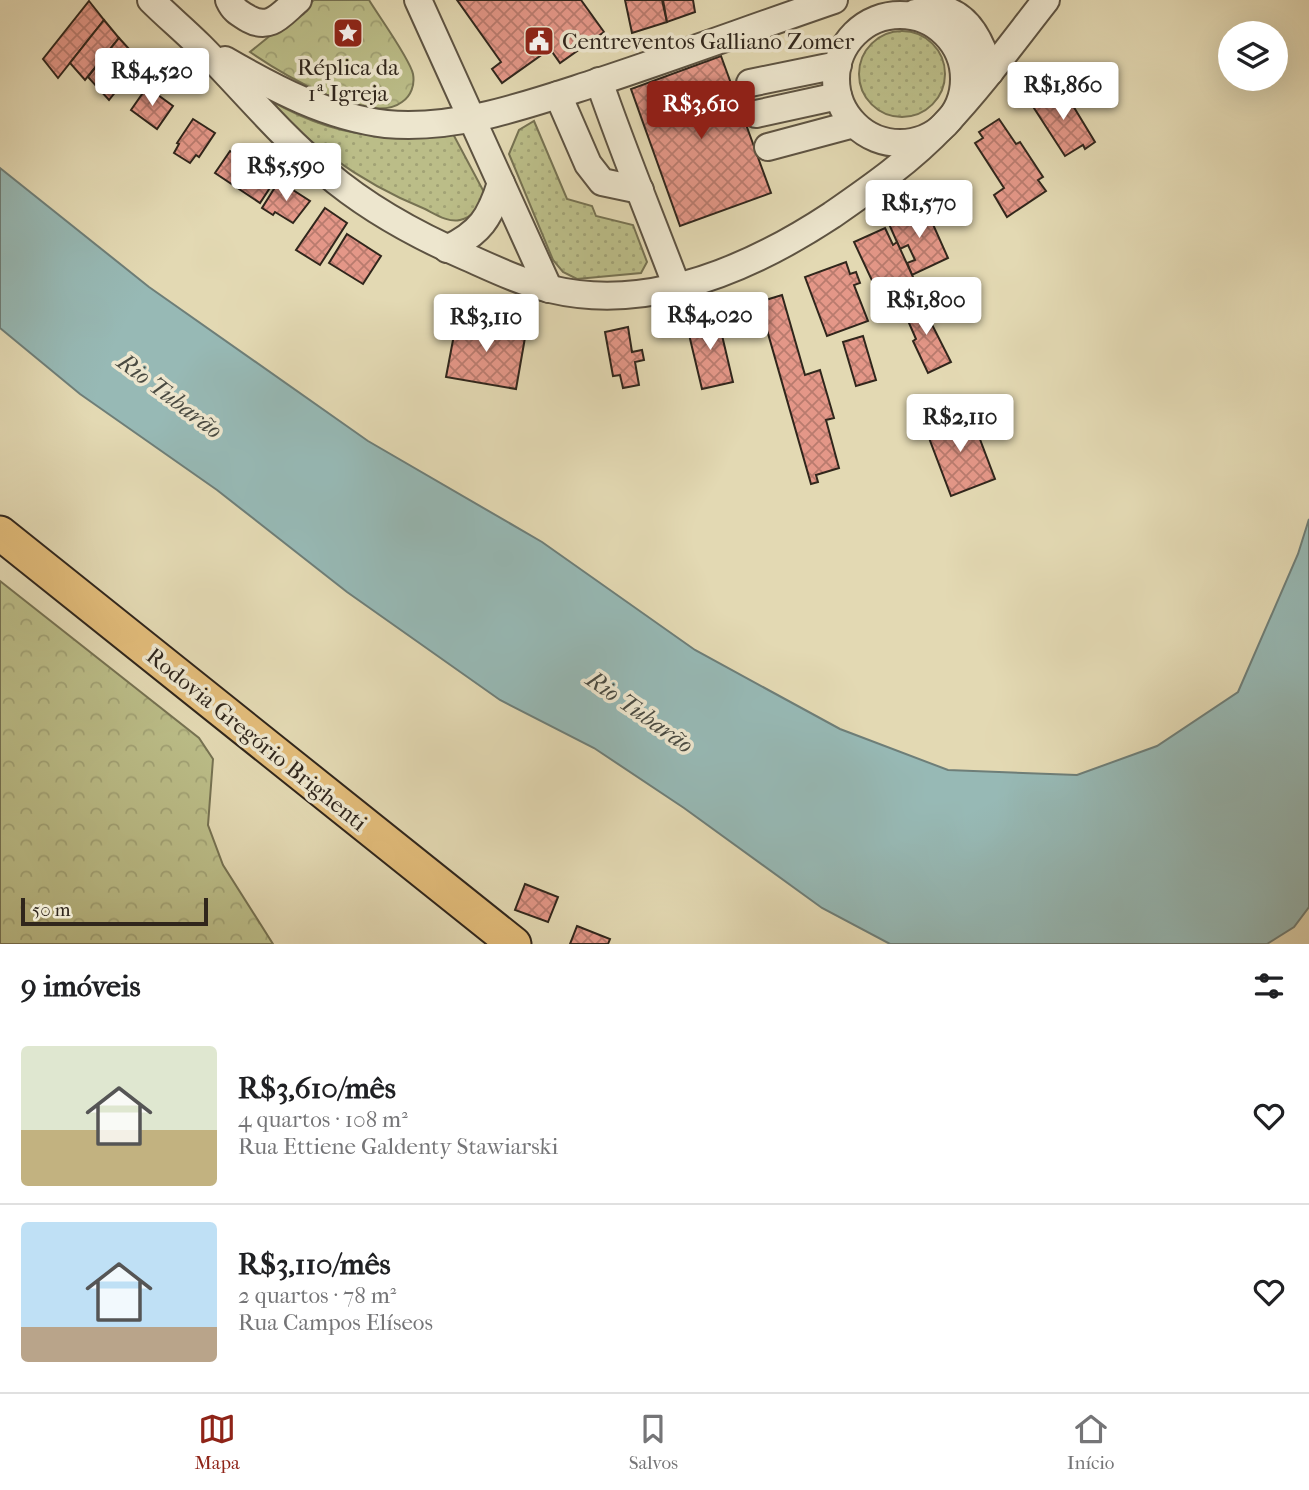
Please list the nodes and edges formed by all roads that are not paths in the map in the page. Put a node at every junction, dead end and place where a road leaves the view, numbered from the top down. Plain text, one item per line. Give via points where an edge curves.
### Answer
1 (151, 0) edge
2 (229, 0) edge
3 (298, 0) edge
4 (418, 0) edge
5 (834, 0) edge
6 (1046, 0) edge
7 (906, 16) junction
8 (199, 45) junction
9 (838, 65) junction
10 (989, 72) junction
11 (607, 79) junction
12 (750, 83) dead end
13 (558, 95) junction
14 (838, 96) junction
15 (756, 114) dead end
16 (471, 117) junction
17 (854, 124) junction
18 (943, 127) junction
19 (768, 147) dead end
20 (501, 183) junction
21 (640, 190) junction
22 (447, 249) junction
23 (677, 287) junction
24 (549, 289) junction
25 (0, 533) edge
26 (514, 944) edge

1 - 8 street
2 - 3 street via 234,11 259,24 271,23
4 - 16 street
5 - 11 street
6 - 10 street
7 - 9 street via 891,16 863,27 851,38
7 - 10 street via 936,8 959,18 976,35
7 - 18 street via 940,29 961,59 962,96
8 - 16 street via 286,93 358,119 425,124
8 - 22 street via 326,173 397,223
9 - 12 street
9 - 14 street
10 - 18 street
11 - 13 street
11 - 21 street via 647,169
13 - 16 street
13 - 21 street via 588,164 601,182
14 - 15 street
14 - 17 street
16 - 20 street
17 - 18 street via 874,138 898,144 914,142
17 - 19 street
18 - 23 street via 864,193 813,227 764,255
20 - 22 street via 484,223
20 - 24 street
21 - 23 street
22 - 24 street
23 - 24 street via 617,296
25 - 26 main road, Rodovia Gregório Brighenti

